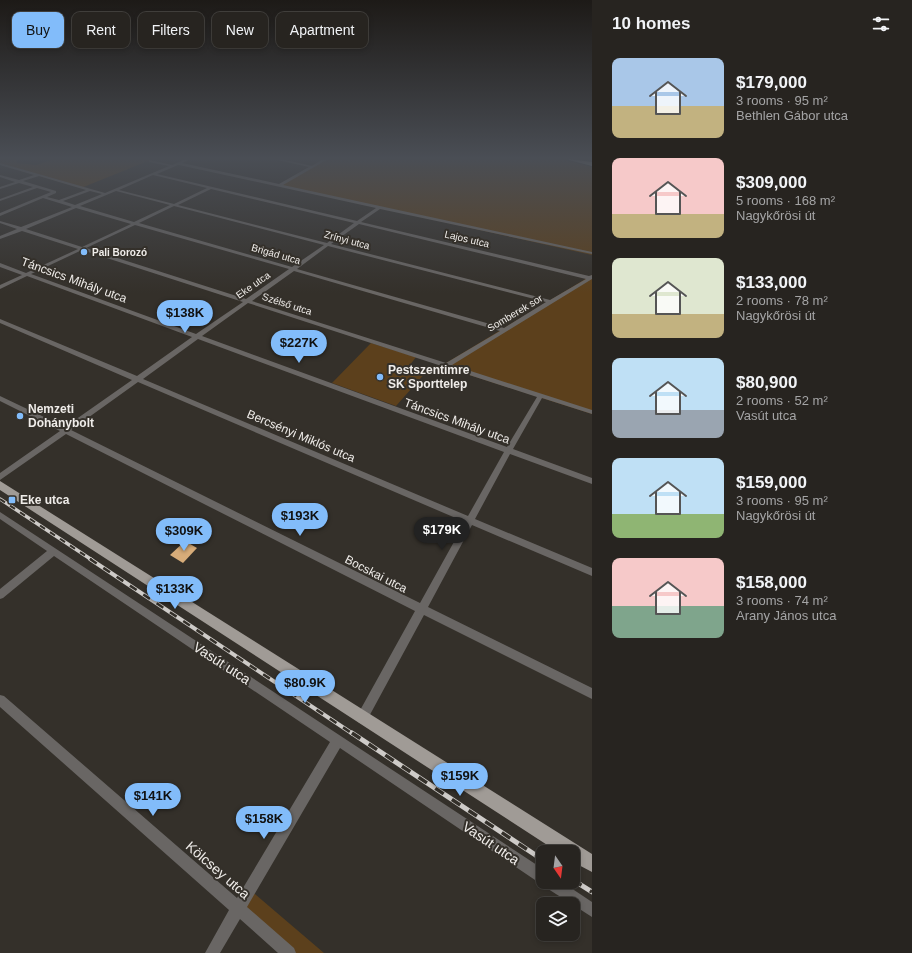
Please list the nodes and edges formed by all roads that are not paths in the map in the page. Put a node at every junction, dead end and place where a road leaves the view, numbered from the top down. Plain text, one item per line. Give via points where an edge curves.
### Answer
1 (27, 203) edge
2 (63, 203) edge
3 (83, 203) edge
4 (169, 203) edge
5 (178, 203) edge
6 (276, 203) edge
7 (364, 203) edge
8 (175, 205) junction
9 (75, 207) junction
10 (380, 207) junction
11 (0, 209) edge
12 (7, 211) junction
13 (0, 214) edge
14 (0, 222) edge
15 (135, 223) junction
16 (359, 223) junction
17 (22, 228) junction
18 (0, 238) edge
19 (328, 244) junction
20 (83, 248) junction
21 (592, 253) edge
22 (0, 265) edge
23 (294, 269) junction
24 (26, 274) junction
25 (591, 277) edge
26 (0, 287) edge
27 (247, 301) junction
28 (551, 302) junction
29 (0, 321) edge
30 (504, 330) junction
31 (197, 337) junction
32 (447, 365) junction
33 (136, 379) junction
34 (541, 395) junction
35 (0, 398) edge
36 (592, 412) edge
37 (65, 431) junction
38 (508, 451) junction
39 (0, 477) edge
40 (592, 481) edge
41 (0, 484) edge
42 (0, 515) edge
43 (471, 521) junction
44 (53, 551) junction
45 (592, 572) edge
46 (0, 595) edge
47 (421, 610) junction
48 (592, 694) edge
49 (0, 700) edge
50 (362, 718) junction
51 (338, 740) junction
52 (562, 845) edge
53 (580, 856) edge
54 (592, 864) edge
55 (536, 872) edge
56 (560, 889) edge
57 (238, 909) junction
58 (592, 910) edge
59 (212, 953) edge
60 (289, 953) edge

1 - 12 street
2 - 9 street, Brigád utca
3 - 9 street
4 - 8 street, Zrínyi utca
5 - 8 street
6 - 16 street, Lajos utca
7 - 10 street
8 - 15 street
8 - 19 street, Zrínyi utca
9 - 15 street, Brigád utca
9 - 17 street
10 - 16 street, Eke utca
10 - 21 street
11 - 12 street
12 - 13 street
14 - 17 street, Szélső utca
15 - 20 street
15 - 23 street, Brigád utca
16 - 19 street, Eke utca
16 - 25 street, Lajos utca
17 - 18 street
17 - 20 street, Szélső utca
19 - 23 street, Eke utca
19 - 28 street, Zrínyi utca
20 - 24 street
20 - 27 street, Szélső utca
22 - 24 street, Táncsics Mihály utca
23 - 27 street, Eke utca
23 - 30 street, Brigád utca
24 - 26 street
24 - 31 street, Táncsics Mihály utca
25 - 28 street, Somberek sor
27 - 31 street, Eke utca
27 - 32 street, Szélső utca
28 - 30 street, Somberek sor
29 - 33 street, Bercsényi Miklós utca
30 - 32 street, Somberek sor
31 - 33 street, Eke utca
31 - 38 street, Táncsics Mihály utca
32 - 34 street, Szélső utca
33 - 37 street, Eke utca
33 - 43 street, Bercsényi Miklós utca
34 - 36 street, Szélső utca
34 - 38 street
35 - 37 street, Bocskai utca
37 - 39 street, Eke utca
37 - 47 street, Bocskai utca
38 - 40 street, Táncsics Mihály utca
38 - 43 street
41 - 50 main road
42 - 44 street, Vasút utca
43 - 45 street, Bercsényi Miklós utca
43 - 47 street
44 - 46 street
44 - 51 street, Vasút utca
47 - 48 street, Bocskai utca
47 - 50 street
49 - 57 street, Kölcsey utca
50 - 52 main road
51 - 55 street, Vasút utca
51 - 57 street
53 - 54 main road
56 - 58 street
57 - 59 street
57 - 60 street, Kölcsey utca

